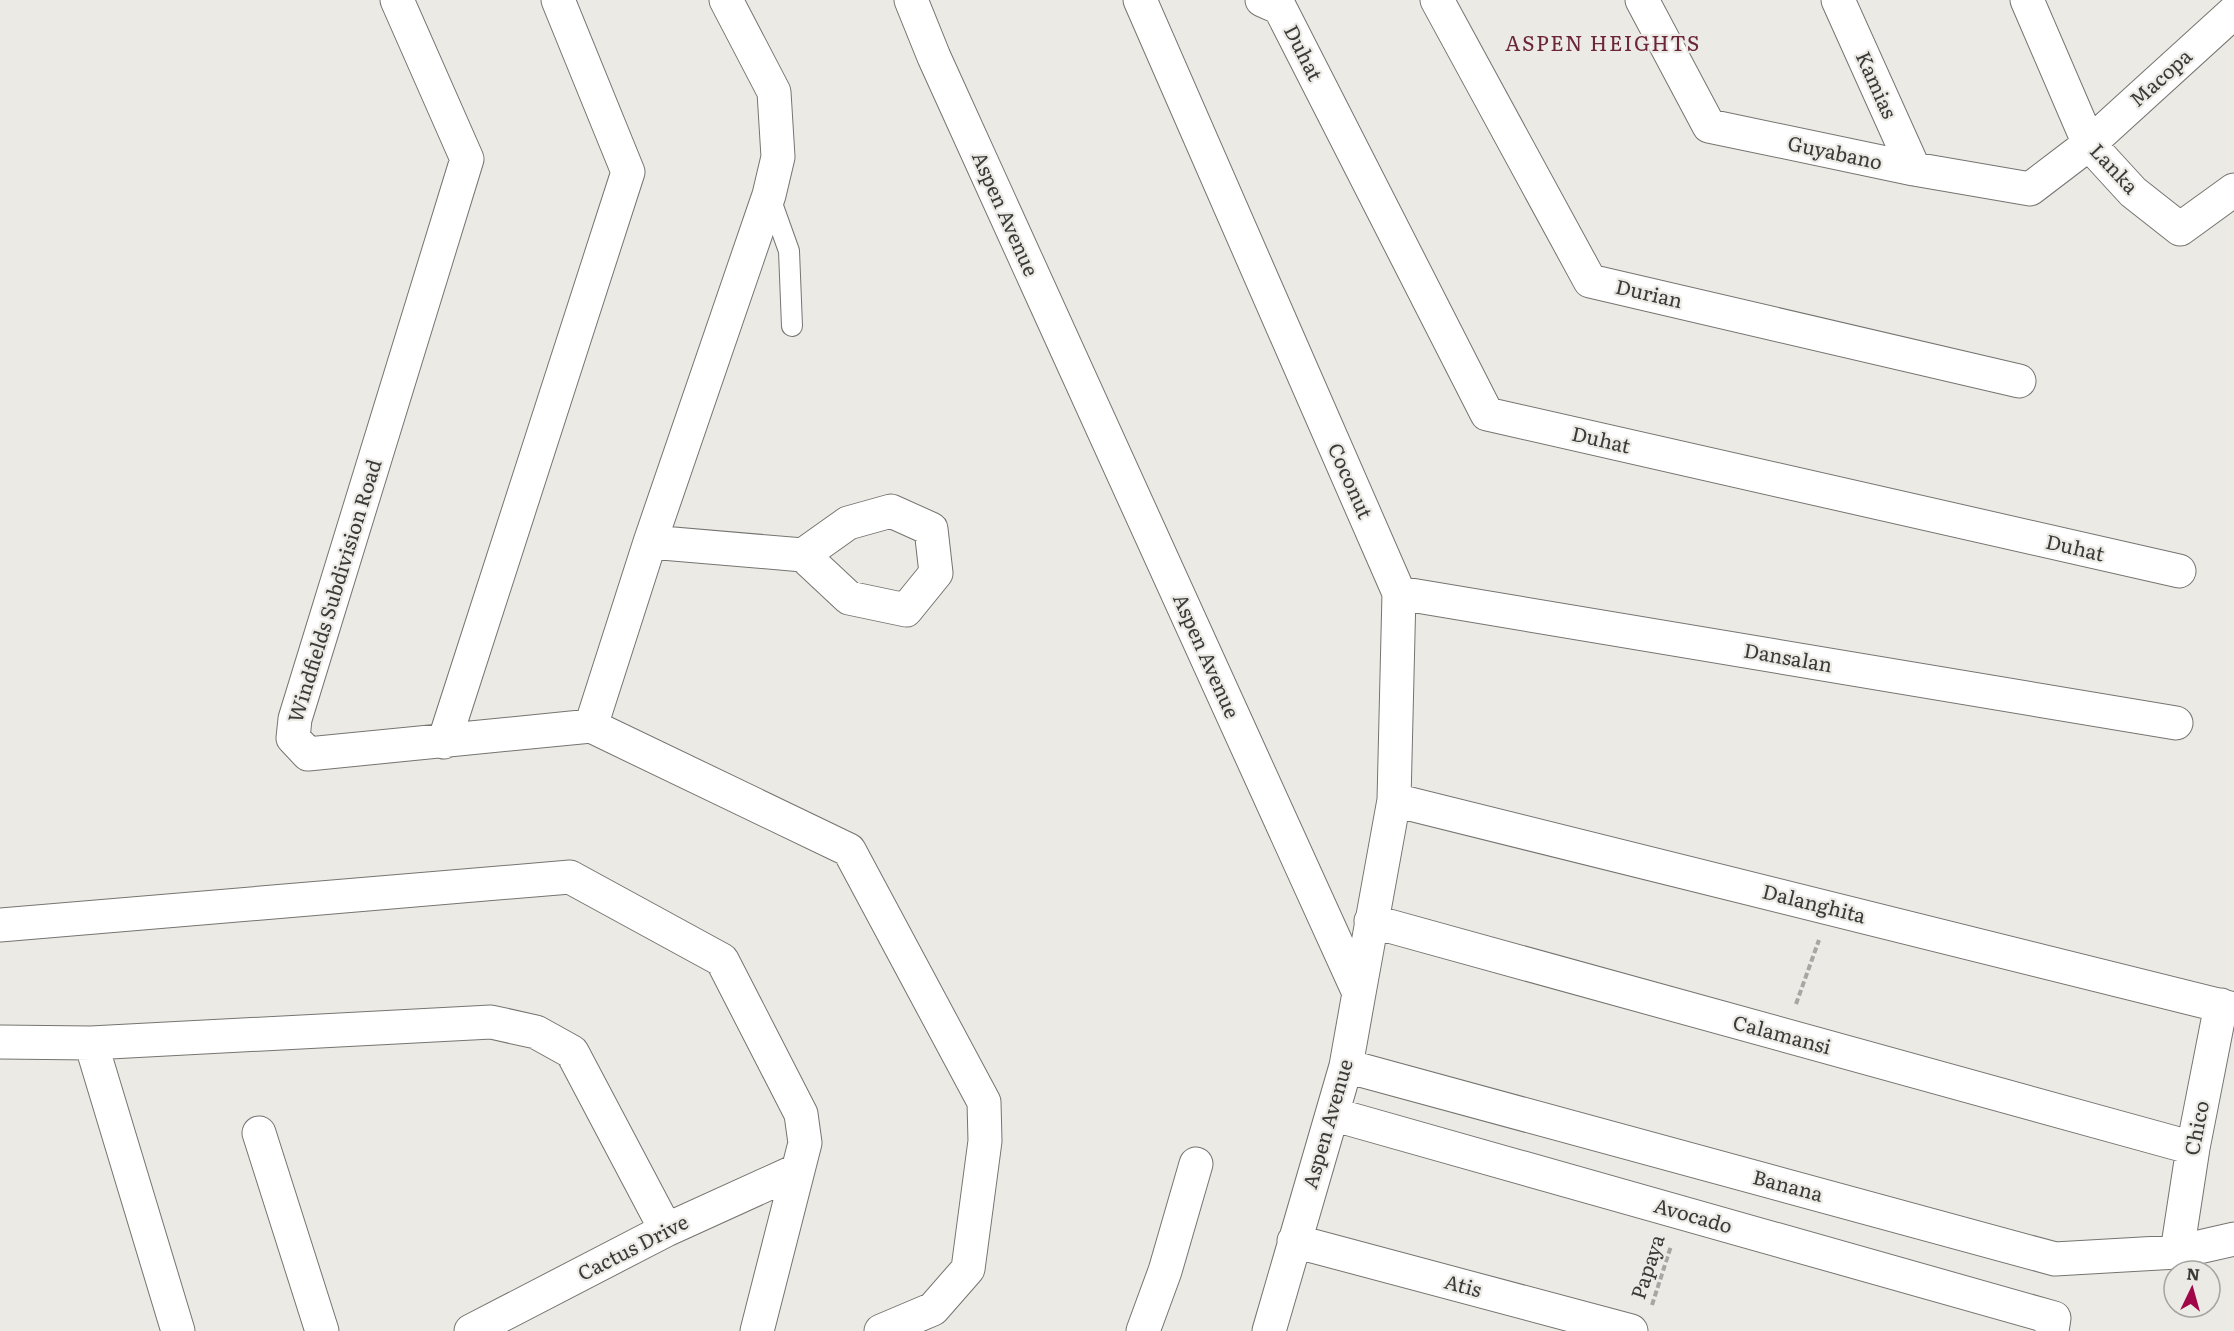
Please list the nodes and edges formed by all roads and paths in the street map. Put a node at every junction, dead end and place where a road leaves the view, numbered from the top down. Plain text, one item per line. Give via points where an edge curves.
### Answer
1 (397, 0) edge
2 (558, 0) edge
3 (726, 0) edge
4 (911, 0) edge
5 (1140, 0) edge
6 (1262, 0) edge
7 (1437, 0) edge
8 (1642, 0) edge
9 (1838, 0) edge
10 (2027, 0) edge
11 (2234, 12) edge
12 (2089, 144) junction
13 (1914, 169) junction
14 (2234, 190) edge
15 (769, 195) junction
16 (792, 326) dead end
17 (2019, 381) dead end
18 (650, 542) junction
19 (803, 555) dead end
20 (2179, 571) dead end
21 (1399, 593) junction
22 (2176, 723) dead end
23 (591, 726) junction
24 (444, 742) junction
25 (1394, 800) junction
26 (1831, 908) junction
27 (1371, 921) junction
28 (0, 925) edge
29 (1359, 993) junction
30 (2228, 1007) edge
31 (1784, 1035) junction
32 (0, 1042) edge
33 (91, 1043) junction
34 (1346, 1066) junction
35 (1332, 1114) junction
36 (259, 1133) dead end
37 (2193, 1148) junction
38 (1196, 1164) dead end
39 (798, 1170) junction
40 (1681, 1212) junction
41 (666, 1230) junction
42 (2234, 1239) edge
43 (1294, 1241) junction
44 (2177, 1252) junction
45 (1641, 1320) edge
46 (2053, 1325) edge
47 (178, 1331) edge
48 (322, 1331) edge
49 (471, 1331) edge
50 (758, 1331) edge
51 (881, 1331) edge
52 (1143, 1331) edge
53 (1269, 1331) edge

1 - 24 street, Windfields Subdivision Road via 467,159 295,719 293,738 308,754
2 - 24 street via 628,172
3 - 15 street via 774,92 778,157
4 - 29 street, Aspen Avenue
5 - 21 street, Coconut
6 - 20 street, Duhat via 1280,8 1487,414
7 - 17 street, Durian via 1590,280
8 - 13 street, Guyabano via 1709,126
9 - 13 street, Kamias
10 - 12 street, Lanka
11 - 12 street, Macopa
12 - 13 street, Guyabano via 2030,189
12 - 14 street, Lanka via 2133,192 2180,229
15 - 16 lane via 789,251
15 - 18 street
18 - 19 street
18 - 23 street
21 - 22 street, Dansalan
21 - 25 street, Coconut
23 - 24 street, Windfields Subdivision Road
23 - 51 street via 849,850 984,1102 985,1141 968,1269 933,1308
25 - 26 street, Dalanghita
25 - 27 street, Coconut
26 - 30 street, Dalanghita
26 - 31 path
27 - 29 street, Coconut
27 - 31 street, Calamansi
28 - 39 street via 570,877 722,960 801,1114 805,1143
29 - 34 street, Aspen Avenue
30 - 37 street, Chico
31 - 37 street, Calamansi
32 - 33 street
33 - 41 street via 491,1022 536,1032 572,1052
33 - 47 street
34 - 35 street, Aspen Avenue
34 - 44 street, Banana via 2055,1259
35 - 40 street, Avocado
35 - 43 street, Aspen Avenue
36 - 48 street
37 - 44 street, Chico
38 - 52 street
39 - 41 street, Cactus Drive
39 - 50 street
40 - 45 path, Papaya
40 - 46 street, Avocado
41 - 49 street, Cactus Drive
42 - 44 street, Banana
43 - 45 street, Atis
43 - 53 street, Aspen Avenue

